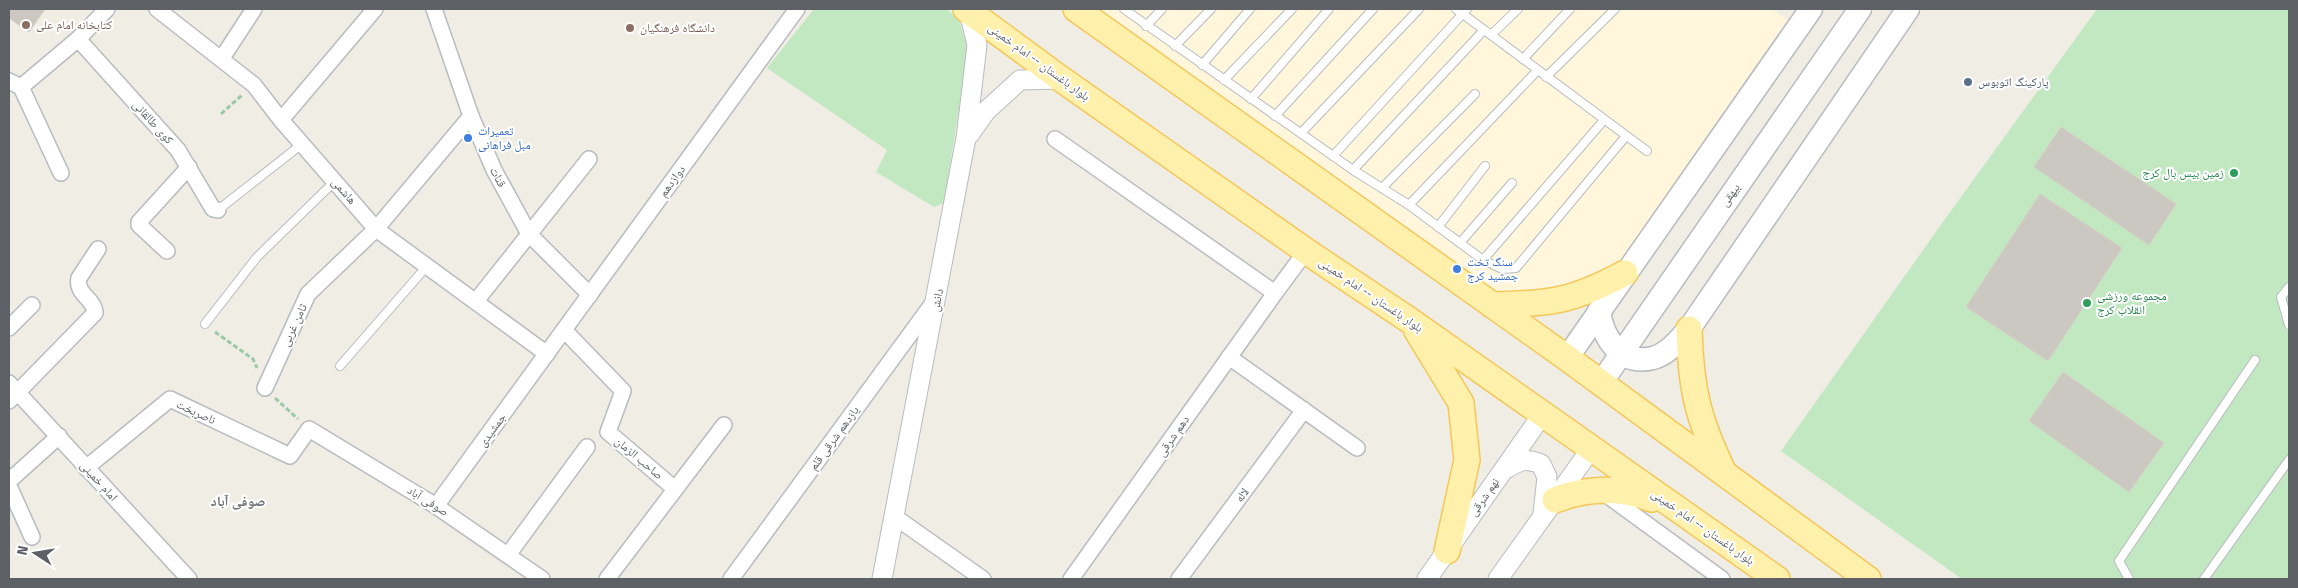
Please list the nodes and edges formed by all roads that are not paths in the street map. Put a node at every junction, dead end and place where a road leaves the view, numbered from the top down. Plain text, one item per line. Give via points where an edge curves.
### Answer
1 (108, 9) edge
2 (157, 9) edge
3 (254, 9) edge
4 (375, 9) edge
5 (435, 9) edge
6 (797, 9) edge
7 (1076, 9) edge
8 (1124, 9) edge
9 (1162, 9) edge
10 (1211, 9) edge
11 (1250, 9) edge
12 (1292, 9) edge
13 (1329, 9) edge
14 (1373, 9) edge
15 (1418, 9) edge
16 (1518, 9) edge
17 (1570, 9) edge
18 (1615, 9) edge
19 (1811, 9) edge
20 (1860, 9) edge
21 (1908, 9) edge
22 (968, 10) edge
23 (1461, 10) edge
24 (1146, 26) junction
25 (1484, 30) junction
26 (1491, 35) junction
27 (78, 39) junction
28 (1175, 46) junction
29 (222, 58) junction
30 (1523, 59) junction
31 (1202, 65) junction
32 (1537, 71) junction
33 (1546, 77) junction
34 (1060, 79) junction
35 (1224, 80) junction
36 (15, 84) edge
37 (1475, 94) dead end
38 (1251, 99) junction
39 (471, 116) junction
40 (1275, 116) junction
41 (281, 120) junction
42 (1604, 120) junction
43 (1301, 133) junction
44 (1626, 136) junction
45 (966, 138) junction
46 (1055, 139) dead end
47 (302, 144) junction
48 (1646, 151) dead end
49 (1333, 156) junction
50 (589, 159) dead end
51 (1486, 166) dead end
52 (189, 167) junction
53 (1353, 170) junction
54 (61, 174) dead end
55 (335, 181) junction
56 (1512, 183) dead end
57 (1382, 188) junction
58 (1409, 205) junction
59 (218, 210) joint
60 (1438, 227) junction
61 (376, 229) junction
62 (530, 234) junction
63 (1460, 243) junction
64 (98, 249) dead end
65 (167, 251) dead end
66 (1306, 251) junction
67 (1483, 260) junction
68 (427, 266) junction
69 (1625, 274) junction
70 (2289, 287) edge
71 (1275, 293) junction
72 (590, 295) junction
73 (937, 298) junction
74 (476, 302) junction
75 (32, 305) dead end
76 (1492, 305) junction
77 (1598, 311) junction
78 (1412, 322) junction
79 (205, 324) road end
80 (2289, 325) edge
81 (9, 328) edge
82 (1689, 329) junction
83 (564, 330) junction
84 (1620, 352) junction
85 (547, 354) junction
86 (1229, 357) junction
87 (1567, 358) junction
88 (2256, 360) dead end
89 (340, 366) dead end
90 (1601, 383) junction
91 (265, 388) road end
92 (12, 392) edge
93 (1304, 410) junction
94 (1542, 415) junction
95 (724, 425) dead end
96 (309, 430) joint
97 (58, 436) junction
98 (587, 447) dead end
99 (1357, 448) dead end
100 (1591, 449) junction
101 (2289, 462) edge
102 (86, 468) junction
103 (1503, 471) junction
104 (1723, 471) junction
105 (9, 481) edge
106 (9, 486) edge
107 (675, 489) junction
108 (1600, 490) junction
109 (436, 506) junction
110 (1672, 506) junction
111 (1548, 509) junction
112 (895, 517) junction
113 (32, 537) dead end
114 (1447, 551) junction
115 (508, 555) junction
116 (190, 579) edge
117 (542, 579) edge
118 (607, 579) edge
119 (731, 579) edge
120 (882, 579) edge
121 (983, 579) edge
122 (1071, 579) edge
123 (1179, 579) edge
124 (1427, 579) edge
125 (1498, 579) edge
126 (1722, 579) edge
127 (1777, 579) edge
128 (1868, 579) edge
129 (2129, 579) edge
130 (2204, 579) edge

1 - 27 street
2 - 29 street, هاشمی
3 - 29 street
4 - 41 street
5 - 39 street, قنات
6 - 72 street, دوازدهم
7 - 76 main road
8 - 24 lane
9 - 24 lane
10 - 28 lane
11 - 31 lane
12 - 35 lane
13 - 38 lane
14 - 40 lane
15 - 43 lane
16 - 26 lane
17 - 30 lane
18 - 33 lane
19 - 69 main road
20 - 84 main road, بیهقی
21 - 82 main road
22 - 34 main road, بلوار باغستان -- امام خمینی
22 - 45 street via 977,45
23 - 25 lane
23 - 49 lane
24 - 28 lane
25 - 26 lane
25 - 53 lane
26 - 30 lane
27 - 36 street
27 - 52 street, کوی طالقانی via 178,150
28 - 31 lane
29 - 41 street, هاشمی via 254,85
30 - 32 lane
31 - 35 lane
32 - 33 lane
32 - 58 lane
33 - 42 lane
34 - 45 street, دانش via 1020,80 986,111
34 - 66 main road, بلوار باغستان -- امام خمینی
35 - 38 lane
36 - 54 street
37 - 57 lane
38 - 40 lane
39 - 61 street, ثامن غربی
39 - 62 street, قنات via 494,170
40 - 43 lane
41 - 47 street, هاشمی
42 - 44 lane
42 - 67 lane
43 - 49 lane
44 - 48 lane
44 - 67 lane via 1516,268 1502,268
45 - 73 street, دانش
46 - 71 street
47 - 55 street, هاشمی
47 - 59 lane
49 - 53 lane
50 - 62 street
51 - 60 lane
52 - 59 street, کوی طالقانی via 213,209
52 - 65 street via 139,222
53 - 57 lane
55 - 61 street, هاشمی
55 - 79 lane via 257,257
56 - 63 lane
57 - 58 lane
58 - 60 lane
60 - 63 lane
61 - 68 street, هاشمی
61 - 91 street, ثامن غربی via 308,294
62 - 72 street, قنات
62 - 74 street
63 - 67 lane
64 - 92 street via 78,284 95,313
66 - 71 street, دهم شرقی
66 - 78 main road, بلوار باغستان -- امام خمینی
68 - 74 street, هاشمی
68 - 89 lane
69 - 76 main road via 1568,299 1538,305
69 - 77 main road
70 - 80 lane via 2282,297
71 - 86 street, دهم شرقی
72 - 83 street, دوازدهم
73 - 112 street, دانش
73 - 119 street, یازدهم شرقی قلم
74 - 85 street, هاشمی
75 - 81 street
76 - 87 main road
77 - 84 main road via 1605,337
77 - 87 main road
78 - 94 main road, بلوار باغستان -- امام خمینی
78 - 114 main road via 1461,403 1467,460
82 - 84 main road via 1671,348 1654,358 1643,359
82 - 104 main road via 1692,384 1697,408
83 - 85 street, دوازدهم
83 - 107 street, صاحب الزمان via 623,391 608,432
84 - 90 main road, بیهقی
85 - 109 street, جمشیدی
86 - 93 street
86 - 122 street, دهم شرقی
87 - 90 main road
88 - 129 lane via 2119,561
90 - 104 main road
92 - 97 street, امام خمینی
93 - 99 street
93 - 123 street, لاله
94 - 100 main road, بلوار باغستان -- امام خمینی
94 - 103 street, نهم شرقی
95 - 107 street, صاحب الزمان
96 - 102 street, ناصربخت via 290,456 170,399
96 - 109 street, صوفی آباد
97 - 102 street, امام خمینی
97 - 105 street
98 - 115 street
100 - 110 main road, بلوار باغستان -- امام خمینی
100 - 111 street
101 - 130 lane
102 - 116 street, امام خمینی
103 - 111 street via 1529,459 1541,464 1547,477
103 - 114 street, نهم شرقی
104 - 128 main road
106 - 113 street
107 - 118 street, صاحب الزمان
108 - 110 main road via 1634,493
108 - 111 main road via 1572,493
108 - 126 street
109 - 115 street, صوفی آباد
110 - 127 main road, بلوار باغستان -- امام خمینی
111 - 125 street
112 - 120 street, دانش
112 - 121 street
114 - 124 street, نهم شرقی
115 - 117 street, صوفی آباد

